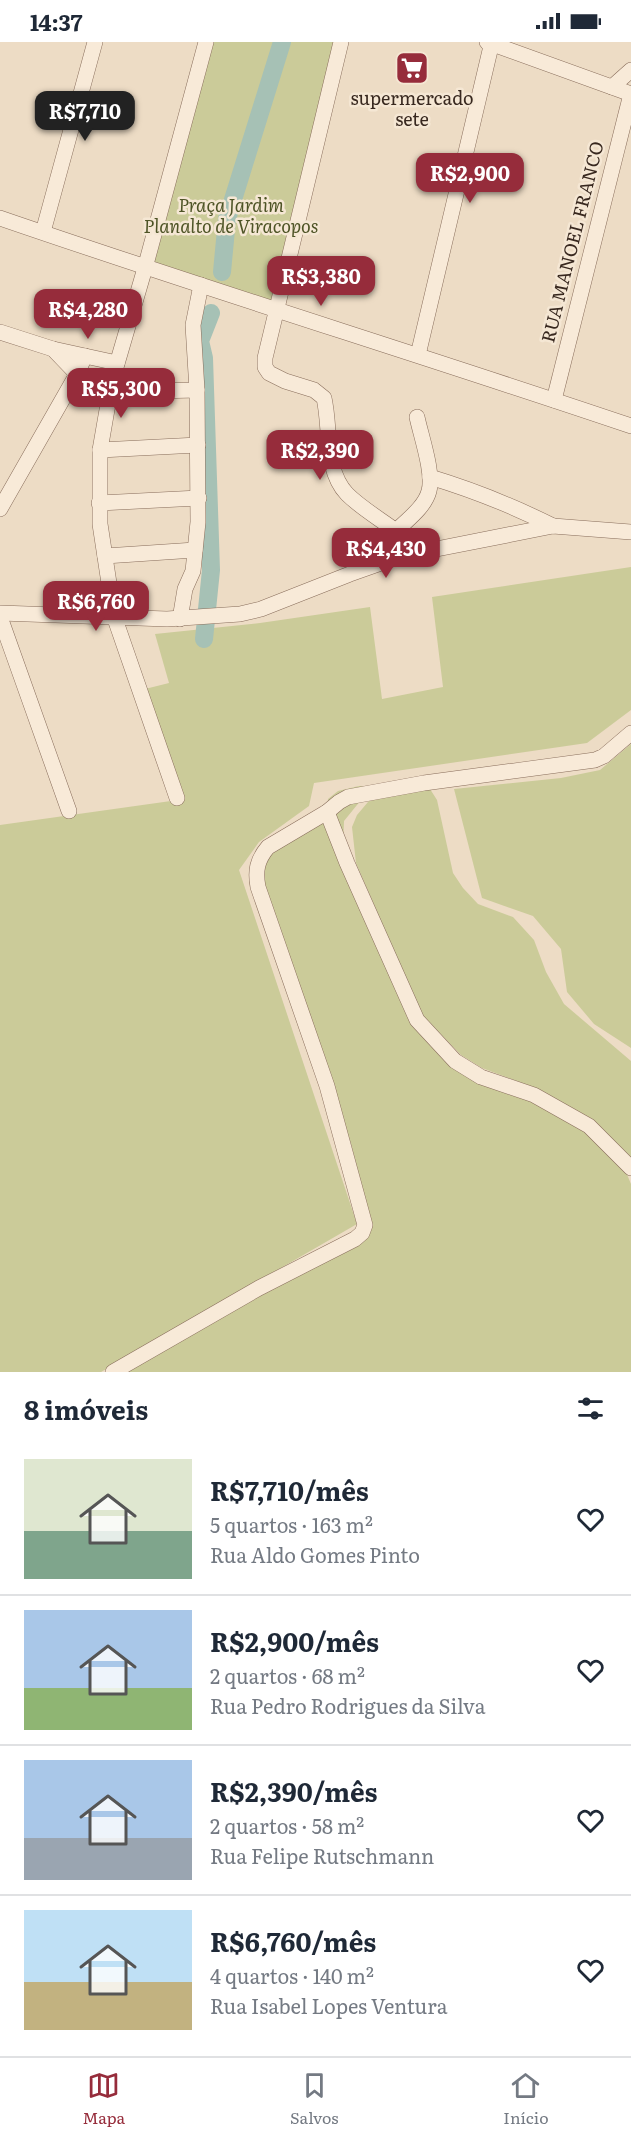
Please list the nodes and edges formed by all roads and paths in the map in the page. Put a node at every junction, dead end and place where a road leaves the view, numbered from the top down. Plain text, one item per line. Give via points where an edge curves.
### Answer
1 (95, 42) edge
2 (206, 42) edge
3 (341, 42) edge
4 (490, 42) edge
5 (631, 70) edge
6 (612, 87) junction
7 (631, 94) edge
8 (0, 218) edge
9 (43, 232) junction
10 (145, 268) junction
11 (201, 285) junction
12 (278, 311) junction
13 (0, 332) edge
14 (53, 349) junction
15 (418, 355) junction
16 (85, 356) junction
17 (117, 363) junction
18 (77, 374) junction
19 (197, 390) junction
20 (110, 392) junction
21 (554, 400) junction
22 (417, 417) dead end
23 (631, 426) edge
24 (198, 445) junction
25 (100, 450) junction
26 (430, 477) junction
27 (199, 498) junction
28 (99, 503) junction
29 (0, 509) edge
30 (553, 526) junction
31 (396, 531) junction
32 (631, 532) edge
33 (195, 550) junction
34 (105, 556) junction
35 (400, 556) junction
36 (0, 615) edge
37 (114, 616) junction
38 (186, 618) junction
39 (631, 734) edge
40 (177, 798) dead end
41 (69, 811) dead end
42 (327, 812) junction
43 (631, 1168) edge
44 (113, 1372) edge

1 - 9 street
2 - 10 street
3 - 12 street
4 - 6 street
4 - 15 street
5 - 6 street
6 - 7 street
7 - 21 street, RUA MANOEL FRANCO
8 - 9 street
9 - 10 street
10 - 11 street
10 - 17 street
11 - 12 street
11 - 19 street via 193,325
12 - 15 street
12 - 31 street via 265,358 269,373 314,390 324,398 337,479 346,493
13 - 14 street
14 - 16 street
14 - 18 street
15 - 21 street
16 - 17 street
16 - 18 street
17 - 20 street
18 - 20 street
18 - 29 street
19 - 20 street
19 - 24 street
20 - 25 street
21 - 23 street
22 - 26 street
24 - 25 street
24 - 27 street
25 - 28 street
26 - 30 street via 470,489
26 - 31 street via 429,492 423,502
27 - 28 street
27 - 33 street
28 - 34 street
30 - 32 street
30 - 35 street
31 - 35 street
33 - 34 street
33 - 38 street via 193,571 185,589
34 - 37 street
35 - 38 street via 261,609 240,615
36 - 37 street
36 - 41 street
37 - 38 street
37 - 40 street
39 - 42 street via 595,760 348,797
42 - 43 street via 417,1020 456,1061 481,1077 534,1095 589,1126
42 - 44 street via 268,847 260,856 255,875 327,1086 363,1215 362,1233

